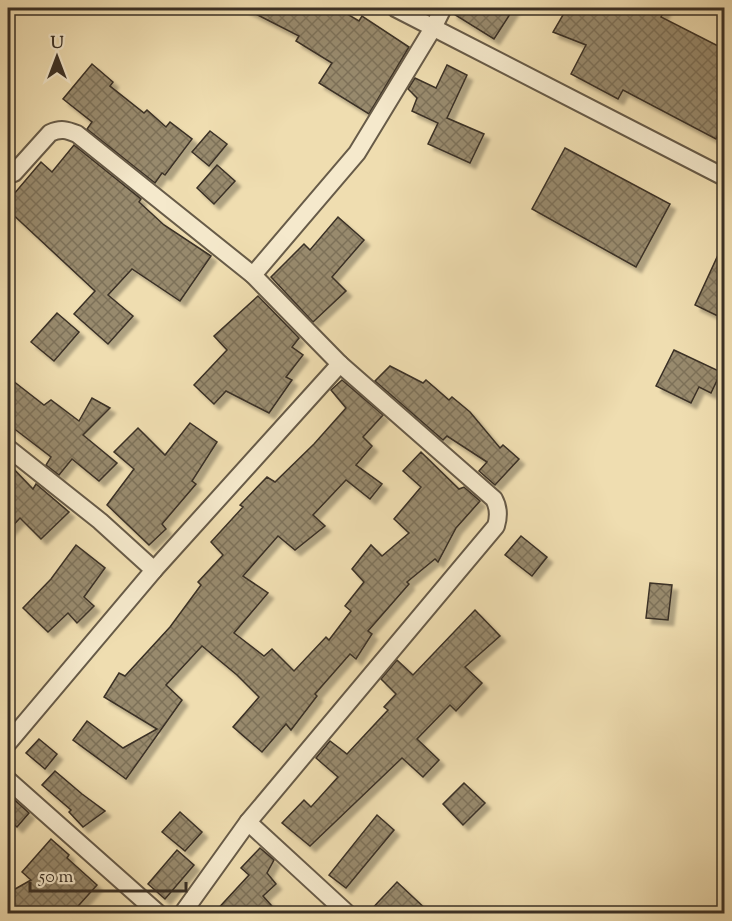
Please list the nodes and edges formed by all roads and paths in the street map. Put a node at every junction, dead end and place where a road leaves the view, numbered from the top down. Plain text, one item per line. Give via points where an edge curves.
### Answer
1 (394, 8) edge
2 (443, 8) edge
3 (433, 28) junction
4 (8, 176) edge
5 (724, 177) edge
6 (254, 275) junction
7 (340, 364) junction
8 (8, 448) edge
9 (154, 570) junction
10 (8, 743) edge
11 (8, 780) edge
12 (248, 822) junction
13 (159, 914) edge
14 (182, 914) edge
15 (348, 914) edge

1 - 3 street
2 - 3 street
3 - 5 street
3 - 6 street via 357,153
4 - 6 street via 50,133 58,129 77,134
6 - 7 street
7 - 9 street
7 - 12 street via 494,499 499,516 496,526
8 - 9 street
9 - 10 street
11 - 13 street
12 - 14 street
12 - 15 street

